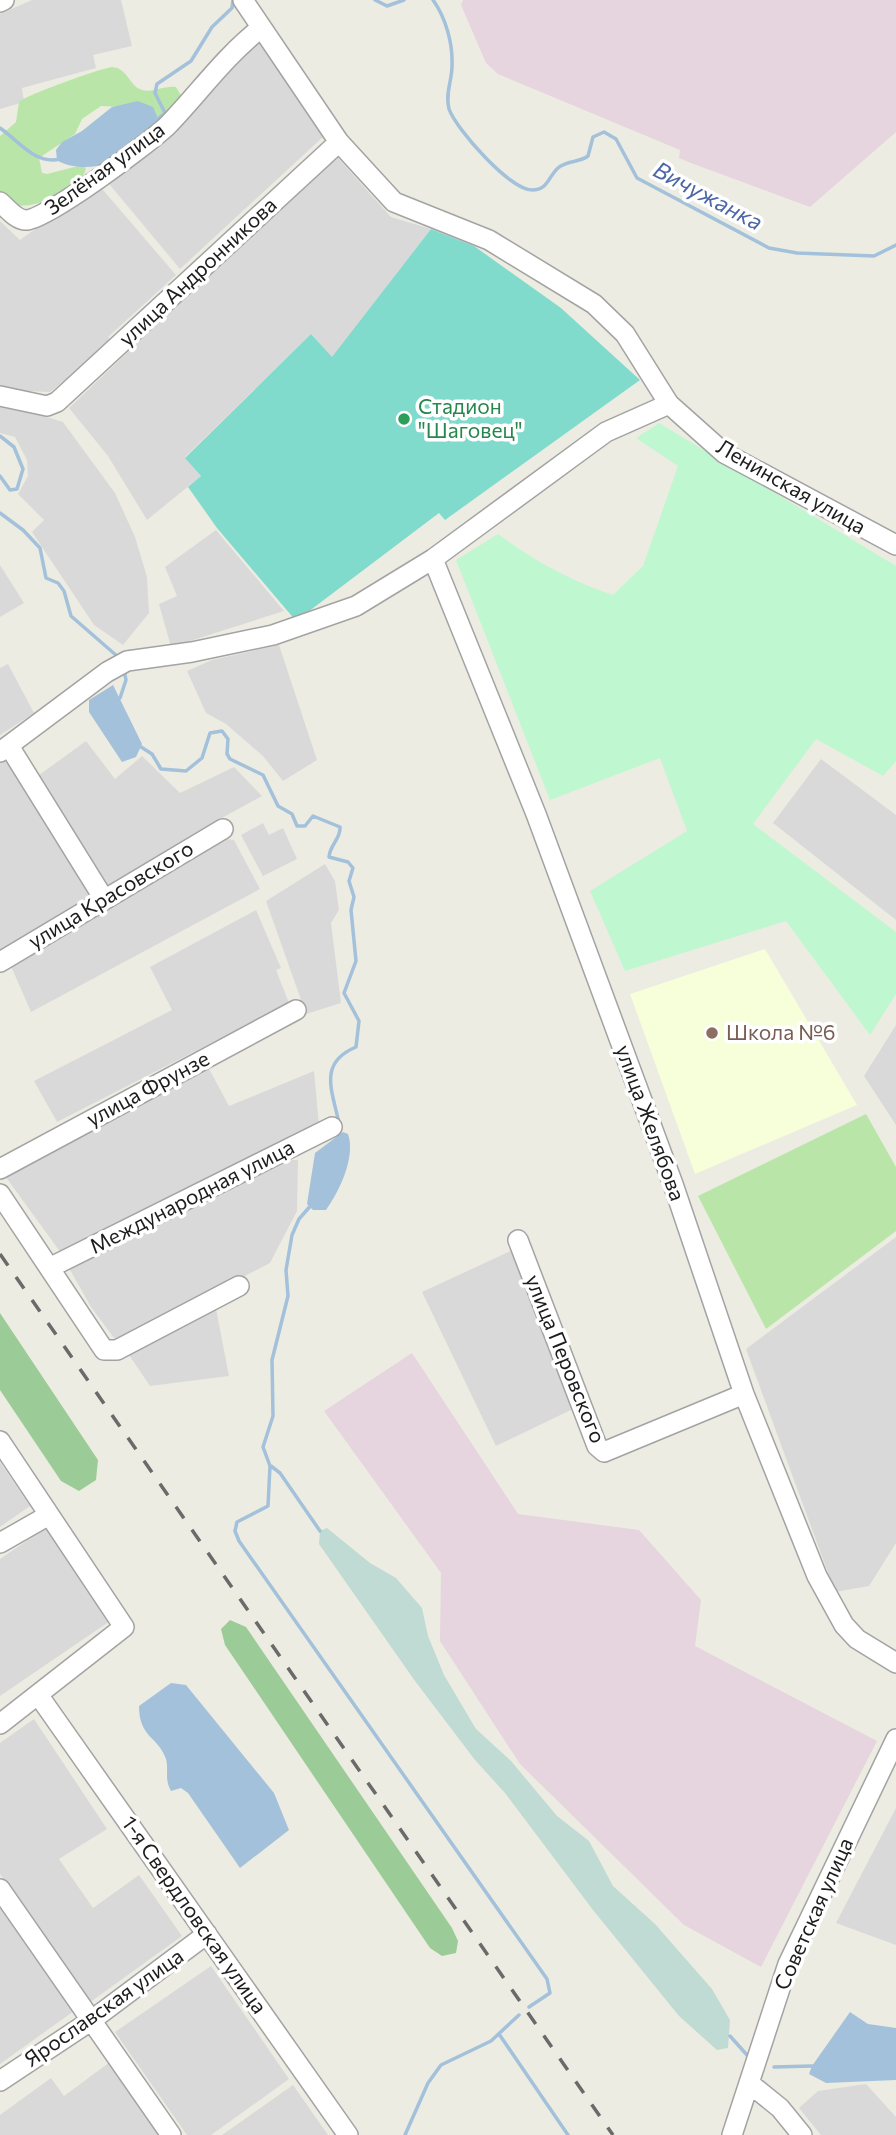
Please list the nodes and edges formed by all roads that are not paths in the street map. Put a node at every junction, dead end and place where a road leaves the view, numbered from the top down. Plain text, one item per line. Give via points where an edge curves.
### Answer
1 (244, 1) edge
2 (261, 28) junction
3 (339, 142) junction
4 (0, 202) edge
5 (0, 396) edge
6 (669, 404) junction
7 (896, 545) edge
8 (433, 559) junction
9 (5, 749) edge
10 (223, 829) dead end
11 (104, 899) junction
12 (0, 962) edge
13 (296, 1010) dead end
14 (332, 1127) dead end
15 (0, 1169) edge
16 (0, 1194) edge
17 (518, 1240) dead end
18 (51, 1267) junction
19 (239, 1286) dead end
20 (744, 1394) junction
21 (0, 1441) edge
22 (49, 1515) junction
23 (0, 1543) edge
24 (896, 1663) edge
25 (40, 1696) junction
26 (0, 1724) edge
27 (896, 1739) edge
28 (0, 1889) edge
29 (207, 1934) junction
30 (92, 2020) junction
31 (0, 2081) edge
32 (749, 2083) junction
33 (171, 2135) edge
34 (348, 2135) edge
35 (732, 2135) edge
36 (802, 2135) edge

1 - 2 street, Ленинская улица
2 - 3 street, Ленинская улица
2 - 4 street, Зелёная улица via 197,90 167,127 60,204 26,220
3 - 5 street, улица Андронникова via 57,402 47,406
3 - 6 street, Ленинская улица via 394,202 489,240 609,315
6 - 7 street, Ленинская улица via 723,453
6 - 8 street via 606,432
8 - 9 street via 356,606 320,620 273,635 127,661
8 - 20 street, улица Желябова via 573,913
9 - 11 street
10 - 11 street, улица Красовского
11 - 12 street, улица Красовского
13 - 15 street, улица Фрунзе
14 - 18 street, Международная улица
16 - 18 street
17 - 20 street, улица Перовского via 597,1446 604,1452
18 - 19 street via 104,1350 117,1350
20 - 24 street, улица Желябова via 826,1594 857,1639
21 - 22 street
22 - 23 street
22 - 25 street via 124,1626
25 - 26 street
25 - 29 street, 1-я Свердловская улица
27 - 32 street, Советская улица via 788,1964
28 - 30 street
29 - 30 street, Ярославская улица
29 - 34 street, 1-я Свердловская улица
30 - 31 street, Ярославская улица
30 - 33 street
32 - 35 street, Советская улица
32 - 36 street via 780,2108

